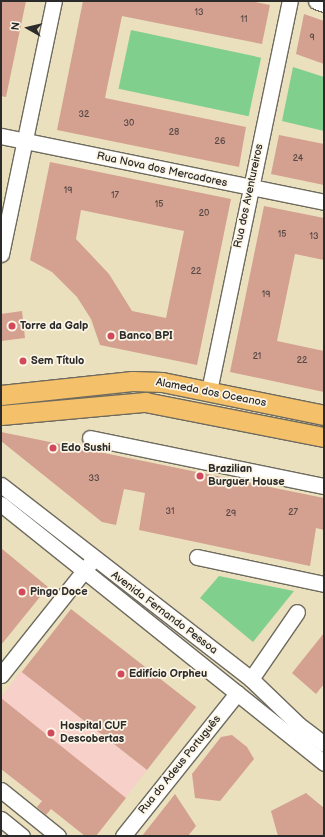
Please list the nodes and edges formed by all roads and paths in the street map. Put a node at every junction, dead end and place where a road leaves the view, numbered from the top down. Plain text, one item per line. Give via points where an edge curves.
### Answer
1 (54, 1) edge
2 (290, 1) edge
3 (316, 1) edge
4 (324, 4) edge
5 (1, 136) edge
6 (25, 141) junction
7 (251, 188) junction
8 (324, 202) edge
9 (1, 254) edge
10 (209, 391) junction
11 (1, 395) edge
12 (1, 415) edge
13 (324, 415) edge
14 (324, 437) edge
15 (90, 438) dead end
16 (1, 485) edge
17 (324, 486) edge
18 (1, 504) edge
19 (197, 557) dead end
20 (94, 558) junction
21 (84, 571) junction
22 (324, 584) edge
23 (297, 612) dead end
24 (1, 675) edge
25 (251, 679) junction
26 (237, 693) junction
27 (323, 741) edge
28 (324, 763) edge
29 (1, 790) edge
30 (1, 819) edge
31 (22, 836) edge
32 (58, 836) edge
33 (124, 836) edge

1 - 6 street
2 - 7 street, Rua dos Aventureiros
3 - 4 street
5 - 6 street, Rua Nova dos Mercadores
6 - 7 street, Rua Nova dos Mercadores
6 - 9 street
7 - 8 street, Rua Nova dos Mercadores
7 - 10 street, Rua dos Aventureiros
10 - 11 main road, Alameda dos Oceanos via 162,382 136,381
10 - 13 main road, Alameda dos Oceanos
12 - 14 main road, Alameda dos Oceanos via 145,402
15 - 17 street
16 - 20 street, Avenida Fernando Pessoa
18 - 21 street, Avenida Fernando Pessoa
19 - 22 street
20 - 21 street
20 - 25 street, Avenida Fernando Pessoa
21 - 24 street
21 - 26 street, Avenida Fernando Pessoa
23 - 25 street
25 - 27 street, Avenida Fernando Pessoa
26 - 28 street, Avenida Fernando Pessoa
26 - 33 street, Rua do Adeus Português
29 - 32 street
30 - 31 street

